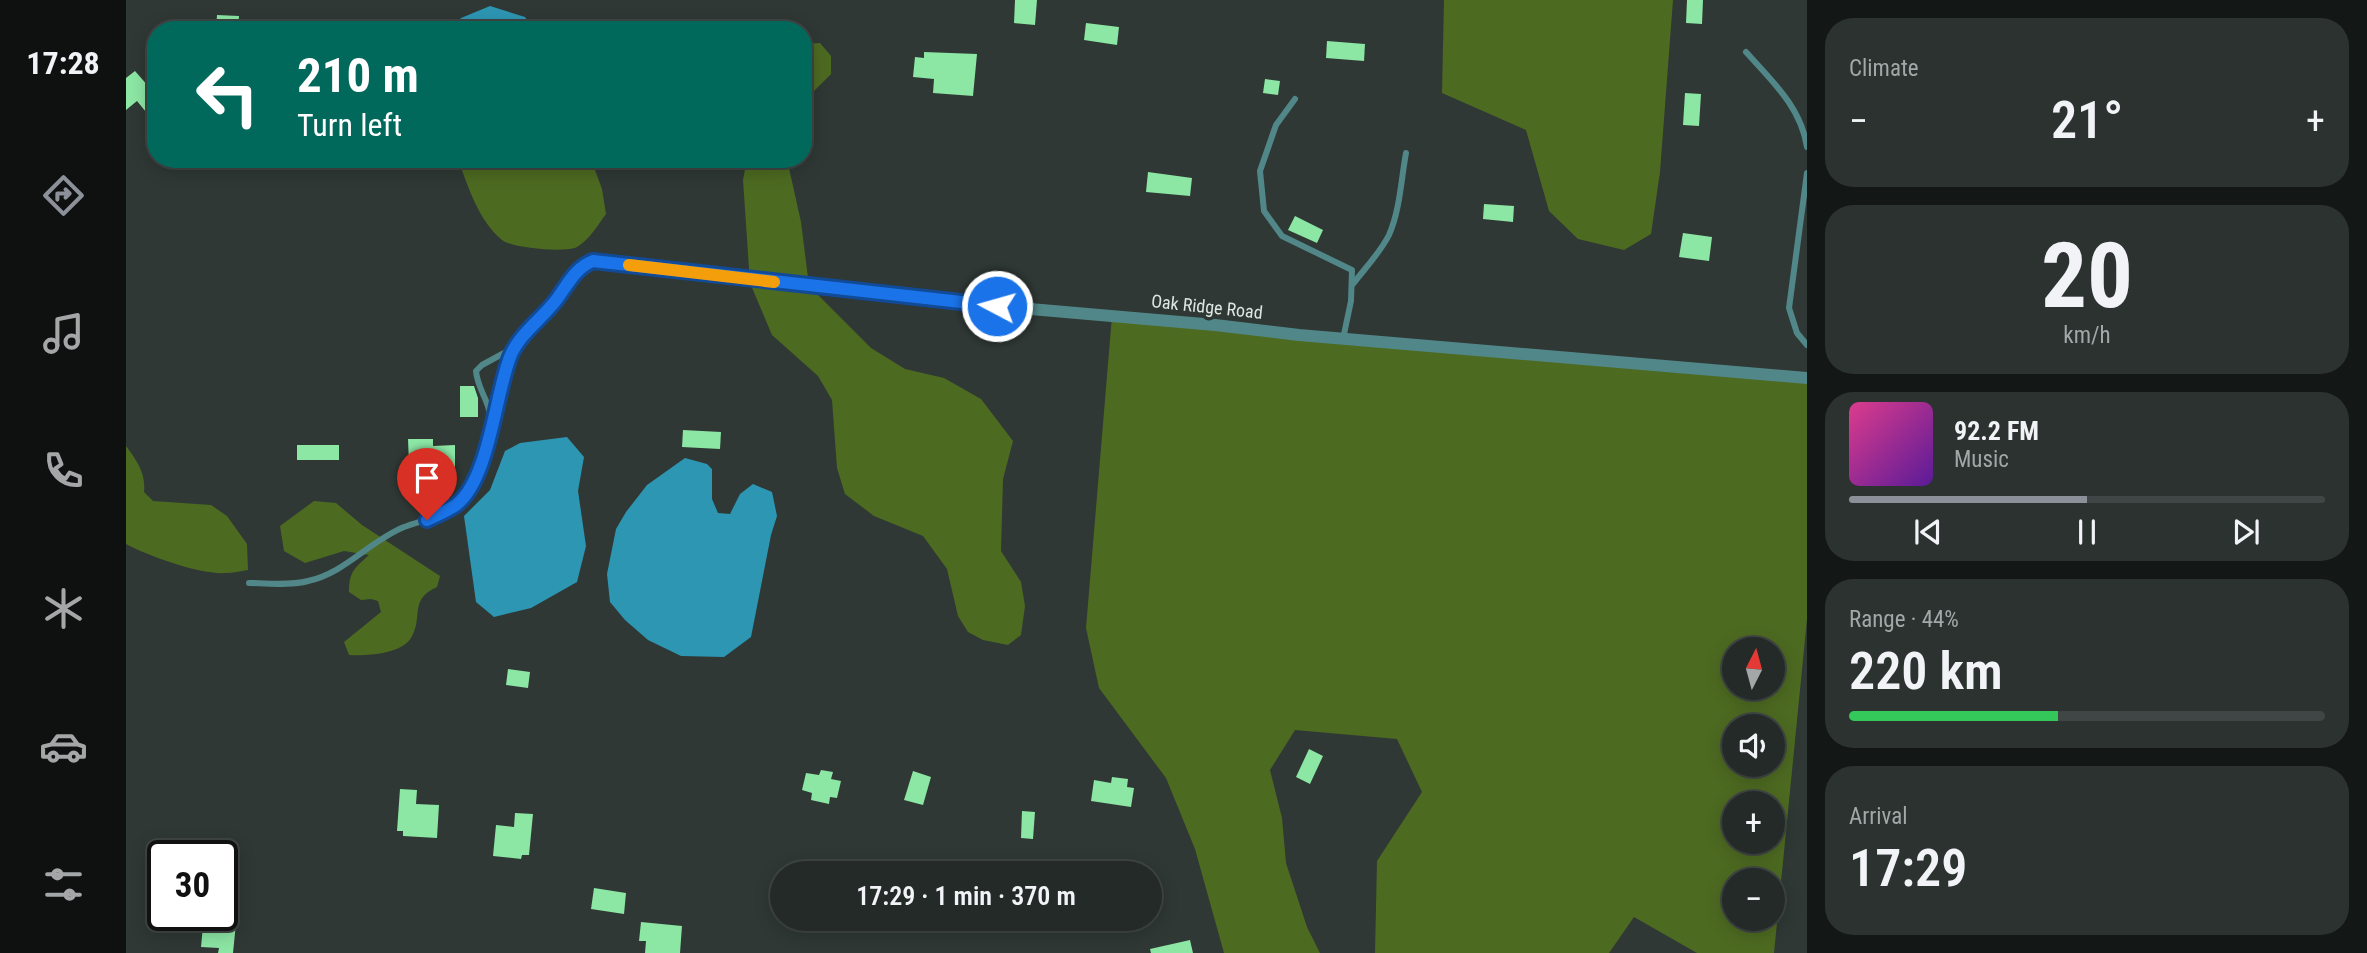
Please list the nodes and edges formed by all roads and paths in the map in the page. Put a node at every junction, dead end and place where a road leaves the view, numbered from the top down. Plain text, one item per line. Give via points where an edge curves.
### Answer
1 (1746, 52) dead end
2 (1295, 99) dead end
3 (1807, 147) edge
4 (1406, 153) dead end
5 (1807, 173) edge
6 (604, 262) joint
7 (1352, 286) junction
8 (1343, 339) junction
9 (1807, 345) edge
10 (515, 347) junction
11 (1807, 378) edge
12 (492, 421) junction
13 (249, 583) dead end

1 - 3 lane via 1786,96 1802,123
2 - 7 lane via 1276,125 1260,172 1264,211 1282,236 1352,270
4 - 7 lane via 1389,234
5 - 9 lane via 1789,308 1797,333
6 - 8 street, Oak Ridge Road
6 - 10 lane via 583,265
7 - 8 lane
8 - 11 street, Oak Ridge Road
10 - 12 lane
10 - 12 lane via 476,372
12 - 13 lane via 482,465 458,504 374,542 339,570 307,582

